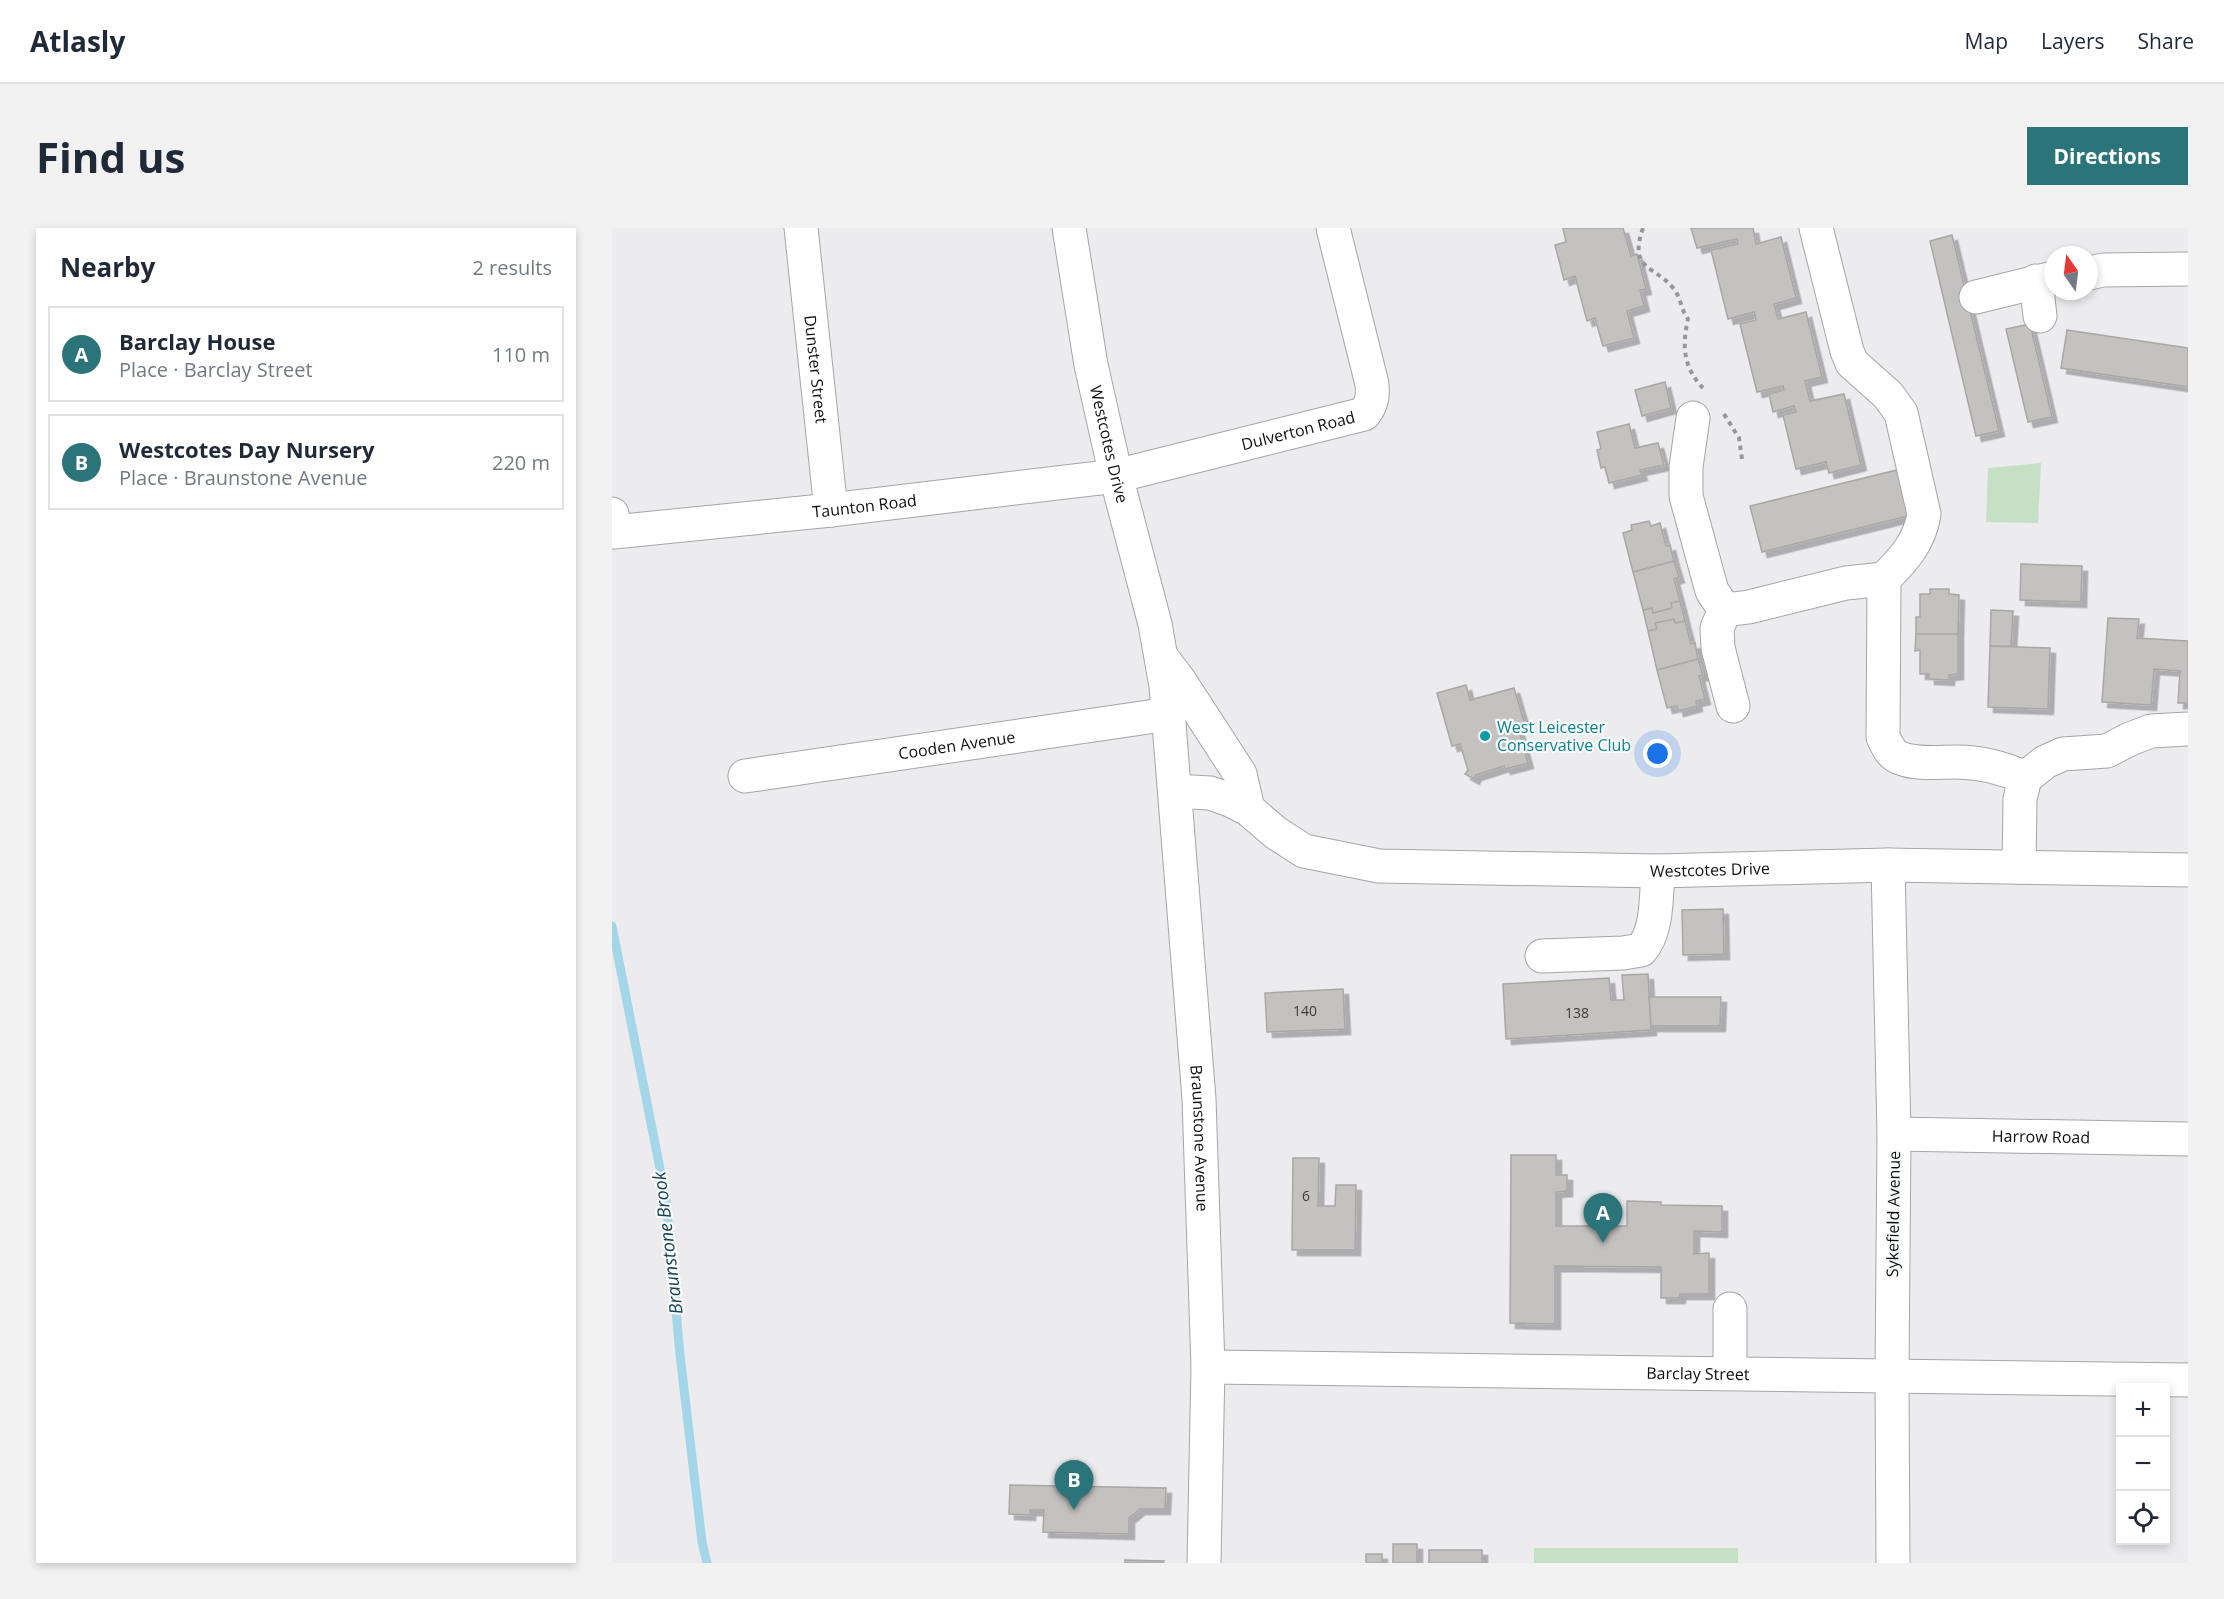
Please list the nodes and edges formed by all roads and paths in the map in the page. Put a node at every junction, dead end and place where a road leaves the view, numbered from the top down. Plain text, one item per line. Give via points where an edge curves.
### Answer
1 (801, 228) edge
2 (1069, 228) edge
3 (1333, 228) edge
4 (1643, 228) edge
5 (1816, 228) edge
6 (1648, 269) junction
7 (2188, 269) edge
8 (2098, 271) edge
9 (1641, 272) dead end
10 (2044, 280) edge
11 (1976, 297) dead end
12 (2040, 316) dead end
13 (1702, 412) junction
14 (1742, 459) dead end
15 (1116, 476) junction
16 (831, 510) junction
17 (613, 523) edge
18 (1884, 579) junction
19 (1725, 610) junction
20 (1162, 658) junction
21 (1733, 706) dead end
22 (1168, 714) junction
23 (2188, 729) edge
24 (745, 776) dead end
25 (2025, 778) junction
26 (1175, 794) junction
27 (1248, 808) junction
28 (1888, 864) junction
29 (2019, 867) junction
30 (2188, 870) edge
31 (1658, 871) junction
32 (1542, 956) dead end
33 (1894, 1134) junction
34 (2188, 1139) edge
35 (1730, 1309) dead end
36 (1208, 1367) junction
37 (1730, 1373) junction
38 (1892, 1375) junction
39 (2188, 1380) edge
40 (1204, 1563) edge
41 (1893, 1563) edge

1 - 16 street, Dunster Street
2 - 15 street, Westcotes Drive via 1090,365
3 - 15 street, Dulverton Road via 1372,384 1371,405 1364,414
4 - 6 path via 1638,245
5 - 18 street via 1847,351 1852,363 1888,395 1901,413 1924,514 1922,529 1907,555
6 - 9 path
6 - 13 path via 1675,290 1688,319 1685,359 1697,381 1716,397
7 - 8 street
10 - 11 street
10 - 12 street
13 - 14 path via 1727,417 1739,438
13 - 19 street via 1686,467 1686,496 1712,591
15 - 16 street, Taunton Road
15 - 20 street, Westcotes Drive
16 - 17 street, Taunton Road
18 - 19 street via 1846,583
18 - 25 street via 1883,737 1890,751 1915,762 1986,765
19 - 21 street via 1717,628 1718,648
20 - 22 street, Westcotes Drive
20 - 27 street, Westcotes Drive via 1240,774
22 - 24 street, Cooden Avenue
22 - 26 street, Braunstone Avenue
23 - 25 street via 2151,731 2107,751 2063,754
25 - 29 street via 2020,799
26 - 27 street, Westcotes Drive via 1210,793
26 - 36 street, Braunstone Avenue via 1199,1099
27 - 31 street, Westcotes Drive via 1304,851 1379,866
28 - 29 street, Westcotes Drive
28 - 31 street, Westcotes Drive
28 - 33 street, Sykefield Avenue
29 - 30 street, Westcotes Drive
31 - 32 street via 1653,924 1641,950
33 - 34 street, Harrow Road
33 - 38 street, Sykefield Avenue
35 - 37 street
36 - 37 street, Barclay Street
36 - 40 street, Braunstone Avenue
37 - 38 street, Barclay Street
38 - 39 street, Barclay Street
38 - 41 street, Sykefield Avenue

